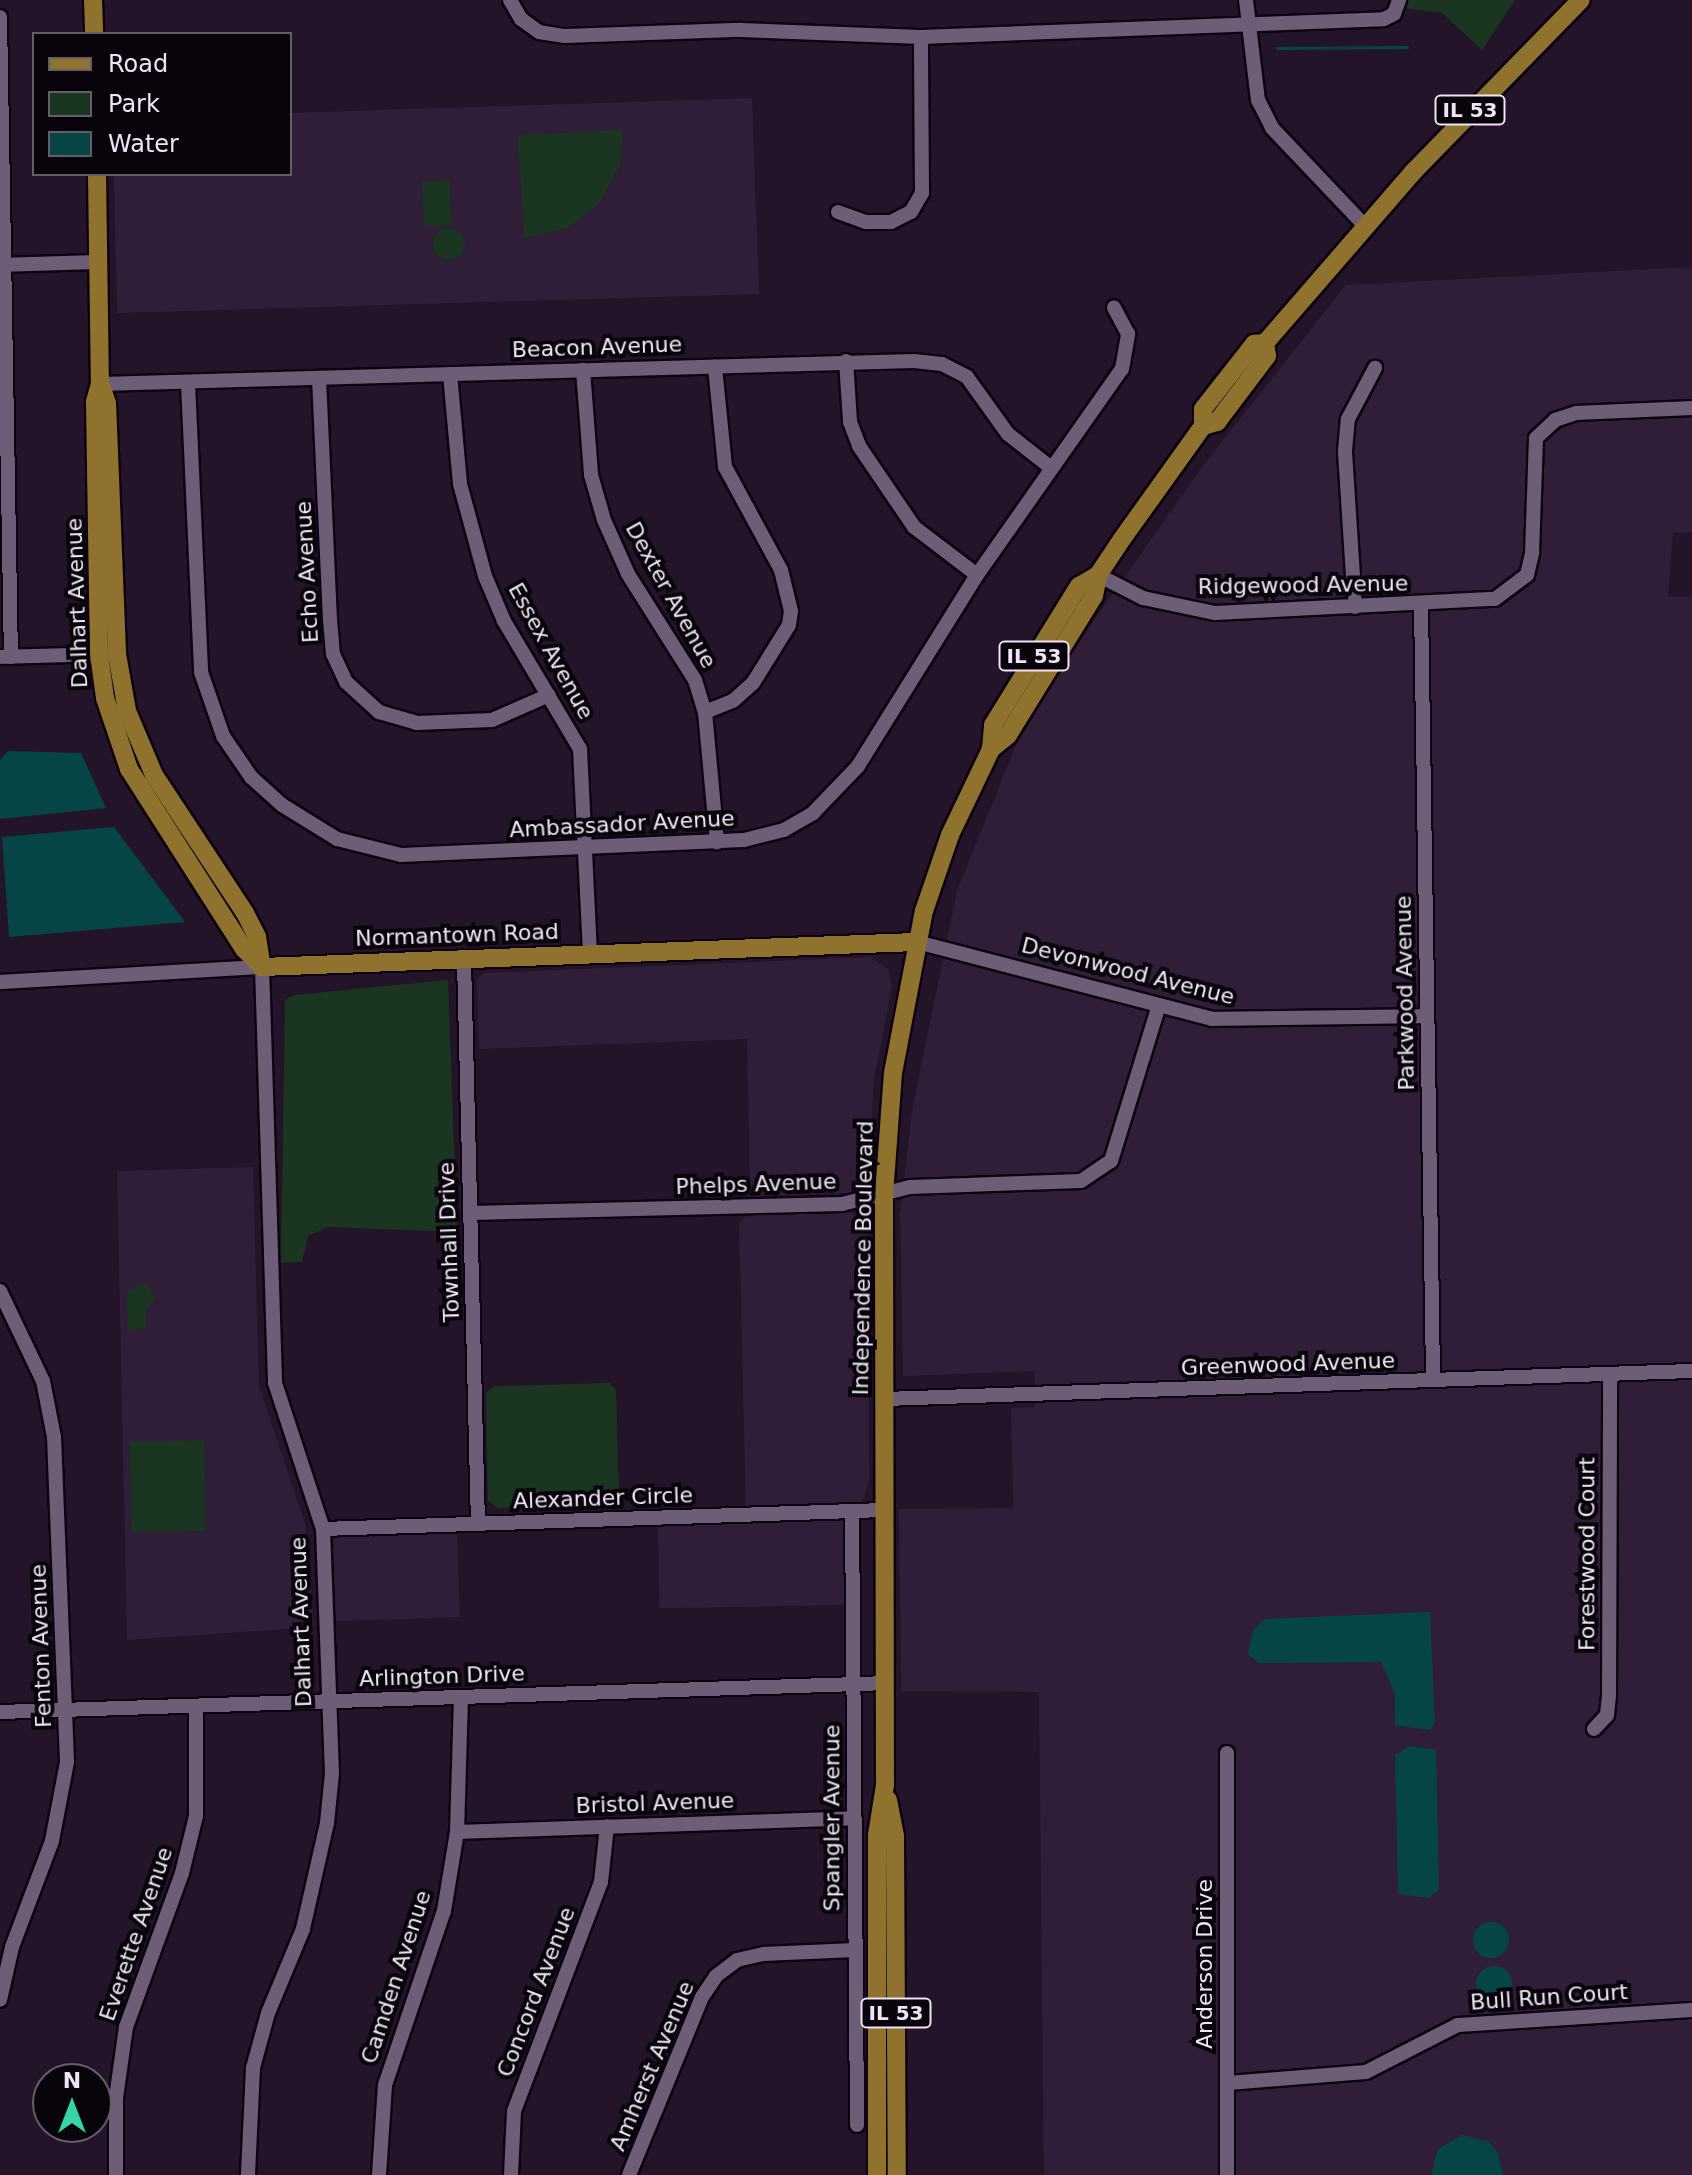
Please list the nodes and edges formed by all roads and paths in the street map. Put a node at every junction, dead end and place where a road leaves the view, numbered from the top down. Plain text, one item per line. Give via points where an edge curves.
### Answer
1 (93, 0) edge
2 (510, 0) edge
3 (1246, 0) edge
4 (1581, 0) edge
5 (1396, 7) edge
6 (0, 17) edge
7 (1246, 25) junction
8 (94, 32) edge
9 (921, 37) junction
10 (97, 176) edge
11 (838, 212) dead end
12 (1365, 226) junction
13 (98, 262) junction
14 (1, 265) edge
15 (1114, 308) dead end
16 (846, 361) junction
17 (715, 366) junction
18 (1375, 368) dead end
19 (583, 370) junction
20 (450, 374) junction
21 (319, 378) junction
22 (188, 383) junction
23 (100, 384) junction
24 (1692, 408) edge
25 (1050, 467) junction
26 (977, 575) junction
27 (1098, 575) junction
28 (1421, 604) junction
29 (1355, 607) junction
30 (108, 654) junction
31 (5, 657) edge
32 (549, 695) junction
33 (705, 712) junction
34 (717, 842) junction
35 (586, 849) junction
36 (917, 942) junction
37 (590, 954) junction
38 (464, 960) junction
39 (262, 967) junction
40 (0, 982) edge
41 (1159, 1005) junction
42 (1427, 1016) junction
43 (884, 1195) junction
44 (470, 1213) junction
45 (0, 1291) edge
46 (1692, 1371) edge
47 (1610, 1374) junction
48 (1433, 1380) junction
49 (885, 1399) junction
50 (884, 1510) junction
51 (852, 1511) junction
52 (478, 1523) junction
53 (323, 1529) junction
54 (886, 1683) junction
55 (853, 1684) junction
56 (461, 1697) junction
57 (328, 1702) junction
58 (196, 1707) junction
59 (65, 1710) junction
60 (0, 1712) edge
61 (1594, 1729) dead end
62 (1227, 1753) dead end
63 (885, 1785) junction
64 (854, 1818) junction
65 (607, 1826) junction
66 (457, 1832) junction
67 (854, 1950) junction
68 (0, 2000) edge
69 (1692, 2010) edge
70 (1228, 2083) junction
71 (857, 2125) dead end
72 (116, 2175) edge
73 (248, 2175) edge
74 (379, 2175) edge
75 (511, 2175) edge
76 (629, 2175) edge
77 (877, 2175) edge
78 (897, 2175) edge
79 (1227, 2175) edge

1 - 8 main road
2 - 9 street via 521,19 539,32 565,36 741,30
3 - 7 street
4 - 12 main road, Independence Boulevard / IL 53
5 - 7 street
6 - 14 street
7 - 9 street
7 - 12 street via 1258,100 1272,128
9 - 11 street via 922,193 911,212 891,222 866,222
10 - 13 main road, Dalhart Avenue
12 - 27 main road, Independence Boulevard / IL 53 via 1265,343 1267,356 1217,422 1203,426
13 - 14 street
13 - 23 main road, Dalhart Avenue
14 - 31 street
15 - 25 street, Ambassador Avenue via 1128,334 1122,369
16 - 17 street, Beacon Avenue
16 - 25 street, Beacon Avenue via 914,361 955,370 987,398 1008,434
16 - 26 street via 851,430 859,446 914,527
17 - 19 street, Beacon Avenue
17 - 33 street via 725,467 781,570 791,611 789,625 753,683 734,700
18 - 29 street via 1348,419 1345,451
19 - 20 street, Beacon Avenue
19 - 33 street, Dexter Avenue via 591,475 604,520 628,574 695,680
20 - 21 street, Beacon Avenue
20 - 32 street, Essex Avenue via 460,484 471,536 504,621
21 - 22 street, Beacon Avenue
21 - 32 street, Echo Avenue via 333,654 346,682 379,712 417,723 492,720
22 - 23 street, Beacon Avenue
22 - 35 street, Ambassador Avenue via 198,655 217,724 251,777 318,830 382,852 421,856
23 - 30 main road, Dalhart Avenue via 107,403
24 - 28 street, Ridgewood Avenue via 1576,413 1555,420 1536,438 1531,460 1532,553 1527,575 1495,599
25 - 26 street, Ambassador Avenue
26 - 34 street, Ambassador Avenue via 842,788 784,830
27 - 29 street, Ridgewood Avenue via 1181,609
27 - 36 main road, Independence Boulevard / IL 53 via 1094,596 1008,735 991,749 950,835
28 - 29 street, Ridgewood Avenue
28 - 42 street, Parkwood Avenue
30 - 31 street
30 - 39 main road, Dalhart Avenue via 137,741 245,913 257,937
32 - 35 street, Essex Avenue via 580,749
33 - 34 street, Dexter Avenue
34 - 35 street, Ambassador Avenue
35 - 37 street, Essex Avenue
36 - 37 main road, Normantown Road
36 - 41 street, Devonwood Avenue
36 - 43 main road, Independence Boulevard / IL 53 via 891,1089
37 - 38 main road, Normantown Road
38 - 39 main road, Normantown Road
38 - 44 street, Townhall Drive
39 - 40 street, Normantown Road
39 - 53 street, Dalhart Avenue via 275,1383
41 - 42 street, Devonwood Avenue via 1242,1021
41 - 43 street, Phelps Avenue via 1117,1147 1104,1170 1081,1181 910,1187
42 - 48 street, Parkwood Avenue
43 - 44 street, Phelps Avenue via 842,1204
43 - 49 main road, Independence Boulevard / IL 53
44 - 52 street, Townhall Drive
45 - 59 street, Fenton Avenue via 43,1381 54,1437
46 - 47 street, Greenwood Avenue
47 - 48 street, Greenwood Avenue
47 - 61 street, Forestwood Court via 1609,1695 1607,1715
48 - 49 street, Greenwood Avenue
49 - 50 main road, Independence Boulevard / IL 53
50 - 51 street, Alexander Circle
50 - 54 main road, Independence Boulevard / IL 53
51 - 52 street, Alexander Circle
51 - 55 street, Spangler Avenue
52 - 53 street, Alexander Circle
53 - 57 street, Dalhart Avenue
54 - 55 street, Arlington Drive
54 - 63 main road, Independence Boulevard / IL 53
55 - 56 street, Arlington Drive
55 - 64 street, Spangler Avenue
56 - 57 street, Arlington Drive
56 - 66 street, Camden Avenue
57 - 58 street, Arlington Drive
57 - 73 street, Dalhart Avenue via 332,1773 327,1823 303,1929 268,2013 253,2068
58 - 59 street, Arlington Drive
58 - 72 street, Everette Avenue via 196,1816 182,1873 126,2027 116,2098
59 - 60 street, Arlington Drive
59 - 68 street, Fenton Avenue via 64,1798 12,1947
62 - 70 street, Anderson Drive
63 - 77 main road, Independence Boulevard / IL 53 via 877,1835
63 - 78 main road, Independence Boulevard / IL 53 via 895,1836
64 - 65 street, Bristol Avenue
64 - 67 street, Spangler Avenue
65 - 66 street, Bristol Avenue
65 - 75 street, Concord Avenue via 601,1882 514,2111
66 - 74 street, Camden Avenue via 444,1911 385,2085
67 - 71 street, Spangler Avenue
67 - 76 street, Amherst Avenue via 764,1954 737,1960 716,1976 702,1997
69 - 70 street, Bull Run Court via 1458,2025 1366,2072
70 - 79 street, Anderson Drive

